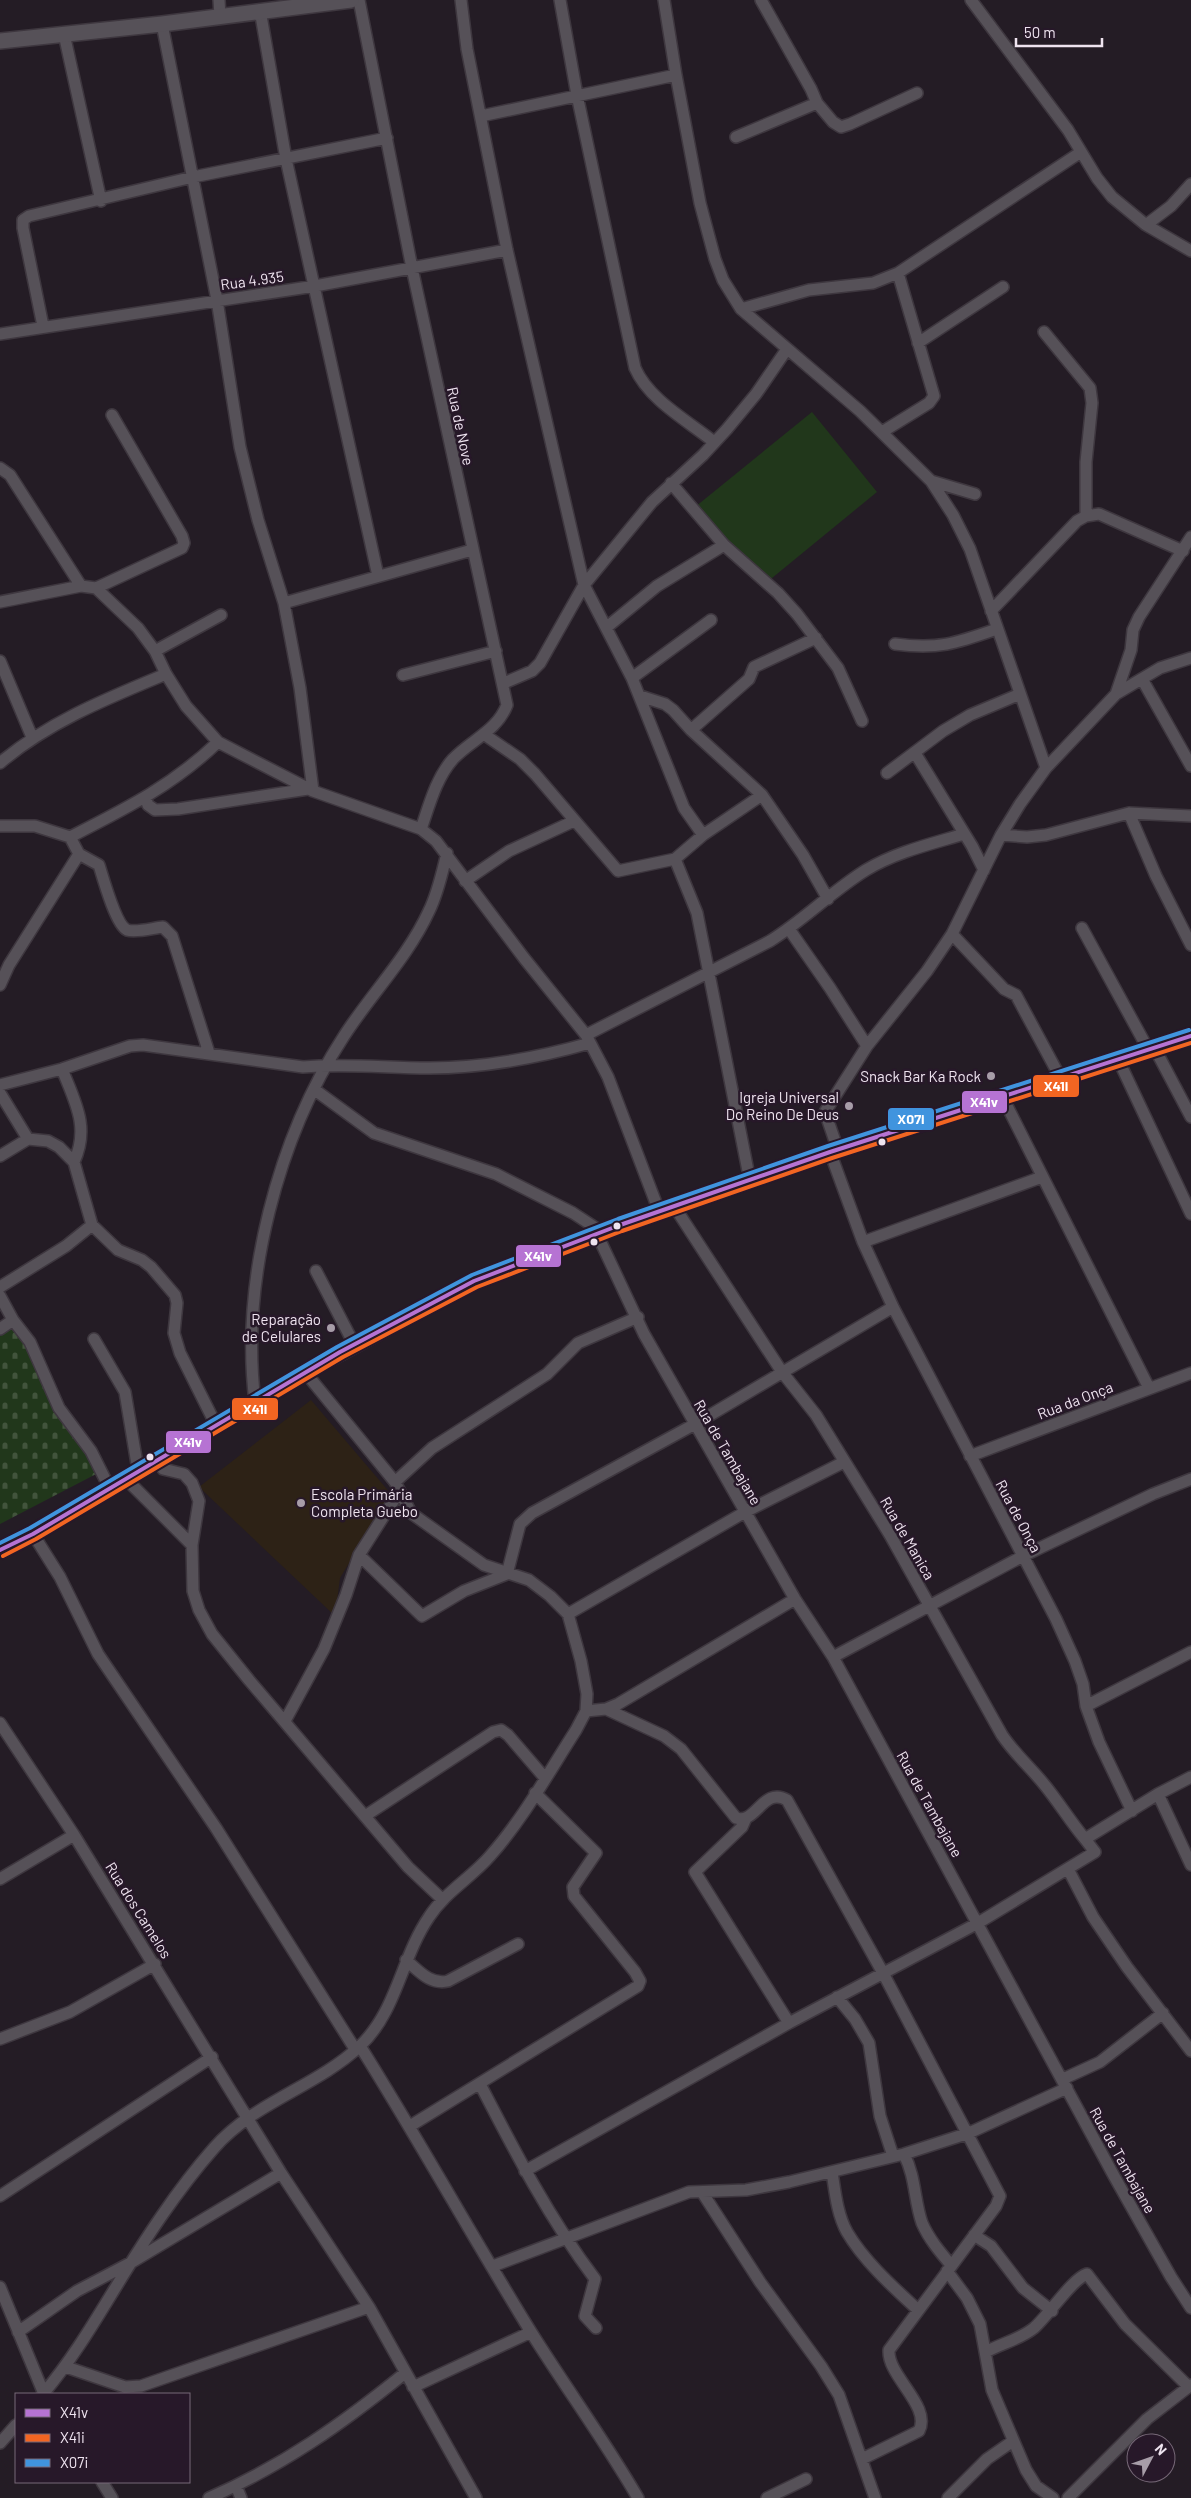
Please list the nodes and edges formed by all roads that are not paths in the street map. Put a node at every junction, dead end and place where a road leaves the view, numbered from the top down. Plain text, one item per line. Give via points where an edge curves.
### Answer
1 (219, 0) edge
2 (351, 0) edge
3 (359, 0) edge
4 (460, 0) edge
5 (560, 0) edge
6 (664, 0) edge
7 (761, 0) edge
8 (971, 0) edge
9 (260, 10) junction
10 (220, 16) junction
11 (162, 24) junction
12 (64, 34) junction
13 (0, 41) edge
14 (676, 75) junction
15 (917, 93) dead end
16 (577, 95) junction
17 (816, 103) junction
18 (481, 116) junction
19 (736, 137) dead end
20 (387, 138) junction
21 (1081, 152) junction
22 (286, 159) junction
23 (193, 177) junction
24 (1191, 184) edge
25 (101, 201) junction
26 (1146, 225) junction
27 (507, 250) junction
28 (1191, 251) edge
29 (412, 268) junction
30 (898, 273) junction
31 (315, 286) junction
32 (1003, 287) dead end
33 (217, 300) junction
34 (741, 309) junction
35 (43, 326) junction
36 (1044, 332) dead end
37 (0, 334) edge
38 (918, 343) junction
39 (787, 349) junction
40 (112, 415) dead end
41 (882, 432) junction
42 (714, 442) junction
43 (0, 468) edge
44 (931, 481) junction
45 (671, 483) junction
46 (976, 494) dead end
47 (1086, 516) junction
48 (1191, 537) edge
49 (724, 545) junction
50 (472, 550) junction
51 (1182, 550) junction
52 (378, 576) junction
53 (584, 585) junction
54 (81, 586) junction
55 (96, 588) junction
56 (0, 602) edge
57 (284, 603) junction
58 (991, 611) junction
59 (221, 615) dead end
60 (711, 620) dead end
61 (607, 627) junction
62 (997, 629) junction
63 (816, 638) junction
64 (895, 644) dead end
65 (155, 651) junction
66 (496, 652) junction
67 (1191, 658) edge
68 (0, 661) edge
69 (166, 674) junction
70 (403, 675) dead end
71 (632, 678) junction
72 (1142, 678) junction
73 (504, 683) junction
74 (1020, 694) junction
75 (1116, 694) junction
76 (640, 696) junction
77 (862, 721) dead end
78 (691, 730) junction
79 (485, 735) junction
80 (32, 737) junction
81 (218, 742) junction
82 (915, 753) junction
83 (0, 763) edge
84 (1191, 766) edge
85 (1046, 768) junction
86 (887, 773) dead end
87 (310, 790) junction
88 (762, 795) junction
89 (145, 797) junction
90 (1129, 813) junction
91 (1191, 816) edge
92 (574, 821) junction
93 (0, 826) edge
94 (421, 829) junction
95 (964, 834) junction
96 (703, 835) junction
97 (1001, 835) junction
98 (70, 837) junction
99 (447, 853) junction
100 (79, 854) junction
101 (675, 859) junction
102 (984, 870) junction
103 (466, 881) junction
104 (828, 900) junction
105 (1082, 928) dead end
106 (788, 929) junction
107 (952, 934) junction
108 (1191, 945) edge
109 (709, 970) junction
110 (0, 985) edge
111 (1191, 1036) edge
112 (588, 1039) junction
113 (867, 1046) junction
114 (1151, 1048) junction
115 (209, 1053) junction
116 (1118, 1059) junction
117 (325, 1065) junction
118 (62, 1069) junction
119 (1060, 1077) junction
120 (0, 1085) edge
121 (315, 1090) junction
122 (0, 1093) edge
123 (1002, 1096) junction
124 (1191, 1117) edge
125 (882, 1136) joint
126 (28, 1140) junction
127 (834, 1151) junction
128 (0, 1156) edge
129 (74, 1162) junction
130 (1042, 1177) junction
131 (750, 1181) junction
132 (674, 1206) junction
133 (659, 1211) junction
134 (1191, 1214) edge
135 (620, 1225) joint
136 (92, 1226) junction
137 (600, 1233) junction
138 (863, 1242) junction
139 (316, 1271) dead end
140 (0, 1286) edge
141 (0, 1296) edge
142 (893, 1307) junction
143 (638, 1317) junction
144 (13, 1320) junction
145 (0, 1329) edge
146 (94, 1339) dead end
147 (354, 1344) junction
148 (305, 1372) junction
149 (782, 1372) junction
150 (1191, 1373) edge
151 (1149, 1388) junction
152 (255, 1402) junction
153 (695, 1424) junction
154 (216, 1425) junction
155 (970, 1456) junction
156 (844, 1462) junction
157 (164, 1469) dead end
158 (138, 1470) junction
159 (125, 1478) junction
160 (1191, 1479) edge
161 (110, 1486) junction
162 (397, 1487) junction
163 (745, 1512) junction
164 (33, 1534) junction
165 (192, 1545) junction
166 (0, 1550) edge
167 (360, 1554) junction
168 (1023, 1556) junction
169 (507, 1574) junction
170 (796, 1599) junction
171 (929, 1606) junction
172 (568, 1614) junction
173 (1191, 1652) edge
174 (833, 1657) junction
175 (1086, 1706) junction
176 (606, 1709) junction
177 (586, 1711) junction
178 (285, 1721) junction
179 (0, 1725) edge
180 (1191, 1777) edge
181 (545, 1778) junction
182 (535, 1792) junction
183 (1158, 1794) junction
184 (1132, 1811) junction
185 (365, 1816) junction
186 (746, 1818) junction
187 (74, 1835) junction
188 (1085, 1839) junction
189 (1191, 1865) edge
190 (1068, 1869) junction
191 (0, 1879) edge
192 (443, 1900) junction
193 (978, 1923) junction
194 (518, 1944) dead end
195 (406, 1960) junction
196 (155, 1964) junction
197 (883, 1973) junction
198 (837, 1997) junction
199 (1164, 2013) junction
200 (789, 2023) junction
201 (0, 2039) edge
202 (358, 2048) junction
203 (1191, 2051) edge
204 (212, 2057) junction
205 (480, 2084) junction
206 (1065, 2084) junction
207 (247, 2116) junction
208 (410, 2126) junction
209 (969, 2133) junction
210 (898, 2155) junction
211 (525, 2171) junction
212 (832, 2172) junction
213 (281, 2173) junction
214 (702, 2192) junction
215 (0, 2196) edge
216 (974, 2234) junction
217 (565, 2239) junction
218 (132, 2262) junction
219 (493, 2266) junction
220 (949, 2268) junction
221 (0, 2287) edge
222 (369, 2307) junction
223 (1191, 2308) edge
224 (918, 2310) junction
225 (1052, 2310) junction
226 (596, 2328) dead end
227 (18, 2332) junction
228 (531, 2332) junction
229 (986, 2352) junction
230 (66, 2367) junction
231 (405, 2373) junction
232 (1190, 2386) edge
233 (413, 2388) junction
234 (44, 2393) edge
235 (45, 2393) edge
236 (15, 2426) edge
237 (1013, 2440) junction
238 (0, 2443) edge
239 (862, 2459) junction
240 (806, 2479) dead end
241 (103, 2483) edge
242 (236, 2486) junction
243 (112, 2498) edge
244 (209, 2498) edge
245 (241, 2498) edge
246 (476, 2498) edge
247 (638, 2498) edge
248 (767, 2498) edge
249 (875, 2498) edge
250 (948, 2498) edge
251 (1053, 2498) edge
252 (1068, 2498) edge

1 - 10 street
2 - 9 main road
3 - 20 street, Rua de Nove
4 - 18 street
5 - 16 street
6 - 14 street
7 - 17 street
8 - 21 street
9 - 10 main road
9 - 22 street
10 - 11 main road
11 - 12 main road
11 - 23 street
12 - 13 main road
12 - 25 street
14 - 16 street
14 - 34 street via 700,202 715,259 723,280
15 - 17 street via 841,127
16 - 18 street
16 - 42 street via 635,368 650,392
17 - 19 street
18 - 27 street
20 - 22 street
20 - 29 street, Rua de Nove
21 - 26 street via 1112,197
21 - 30 street
22 - 23 street
22 - 31 street
23 - 25 street
23 - 33 street
24 - 26 street via 1171,206
25 - 35 street via 23,220
26 - 28 street
27 - 29 street, Rua 4.935
27 - 53 street
29 - 31 street, Rua 4.935
29 - 50 street, Rua de Nove
30 - 34 street via 873,283 809,290
30 - 38 street
31 - 33 street, Rua 4.935
31 - 52 street
32 - 38 street
33 - 35 street, Rua 4.935
33 - 57 street via 240,446 258,520
34 - 39 street
35 - 37 street, Rua 4.935
36 - 47 street via 1090,388
38 - 41 street via 933,401
39 - 41 street
39 - 42 street via 756,394
40 - 55 street via 184,543 182,548
41 - 44 street
42 - 45 street
43 - 54 street via 10,475
44 - 46 street
44 - 58 street via 953,514 970,549
45 - 49 street
45 - 53 street
47 - 51 street via 1099,514
47 - 58 street via 1077,521
48 - 51 street
49 - 61 street via 657,586
49 - 63 street via 778,593
50 - 52 street
50 - 66 street, Rua de Nove
51 - 75 street via 1132,630 1131,650
52 - 57 street
53 - 61 street
53 - 73 street via 540,663 532,671
54 - 55 street
54 - 56 street
55 - 65 street via 138,628
57 - 87 street via 300,688
58 - 62 street
59 - 65 street
60 - 71 street
61 - 71 street
62 - 64 street via 933,648
62 - 74 street
63 - 77 street via 842,674
63 - 78 street via 754,667 749,679
65 - 69 street
66 - 70 street
66 - 73 street, Rua de Nove
67 - 72 street
68 - 80 street
69 - 80 street via 96,704
69 - 81 street via 186,706
71 - 76 street
72 - 75 street
72 - 84 street
73 - 79 street, Rua de Nove via 508,705
74 - 82 street via 970,715
74 - 85 street
75 - 85 street
76 - 78 street via 665,704
76 - 96 street via 684,808
78 - 88 street
79 - 92 street via 530,769
79 - 94 street, Rua de Nove via 452,761 437,784
80 - 83 street
81 - 87 street
81 - 89 street via 184,773
82 - 86 street
82 - 95 street
85 - 97 street
87 - 89 street via 170,810 155,810
87 - 94 street
88 - 96 street
88 - 104 street via 803,855
89 - 98 street
90 - 91 street
90 - 97 street via 1046,835
90 - 108 street
92 - 101 street via 618,871
92 - 103 street via 509,851
93 - 98 street via 35,826
94 - 99 street
95 - 102 street
95 - 104 street via 881,862 838,889
96 - 101 street
97 - 102 street
98 - 100 street
99 - 103 street
99 - 117 street via 425,919
100 - 110 street via 9,965
100 - 115 street via 99,865 123,928 130,931 163,927 172,936
101 - 109 street via 696,913
102 - 107 street
103 - 112 street
104 - 106 street
105 - 114 street
106 - 109 street
106 - 113 street
107 - 113 street
107 - 119 street via 1004,989 1016,995
109 - 112 street
109 - 131 street
111 - 114 main road
112 - 117 street via 535,1058 483,1066
112 - 133 street via 608,1077
113 - 127 street, Rua de Onça via 825,1112
114 - 116 main road
114 - 124 street
115 - 117 street via 303,1067
115 - 118 street via 143,1044
116 - 119 main road
116 - 134 street
117 - 121 street
118 - 120 street
118 - 129 street via 82,1124 81,1148
119 - 123 main road
121 - 137 street via 374,1133 496,1174 550,1200 599,1228
121 - 152 street via 288,1147 261,1250 253,1307 250,1366
122 - 126 street
123 - 125 main road
123 - 130 street
125 - 127 street
126 - 128 street
126 - 129 street via 48,1141
127 - 131 street
127 - 138 street, Rua de Onça
129 - 136 street
130 - 138 street
130 - 151 street
131 - 132 street
132 - 133 street
132 - 149 street, Rua de Manica
133 - 135 street
135 - 137 main road
136 - 140 street via 66,1246
136 - 154 street via 118,1250 151,1267 175,1294 174,1333 180,1354
137 - 143 street, Rua de Tambajane
137 - 147 main road via 474,1281
138 - 142 street, Rua de Onça
139 - 147 street
141 - 144 street
142 - 149 street
142 - 155 street, Rua de Onça
143 - 153 street, Rua de Tambajane via 644,1334
143 - 162 street via 578,1343 547,1374 432,1448
144 - 145 street
144 - 161 street via 30,1342 59,1408 91,1451
146 - 158 street via 125,1392
147 - 148 main road
148 - 152 street
148 - 162 street
149 - 153 street
149 - 156 street, Rua de Manica via 816,1414
150 - 151 street, Rua da Onça
151 - 155 street, Rua da Onça
152 - 154 street
153 - 163 street, Rua de Tambajane
153 - 169 street via 532,1513 520,1524
154 - 158 street
155 - 168 street, Rua de Onça
156 - 163 street
156 - 171 street, Rua de Manica via 890,1535
157 - 165 street via 184,1474 192,1483 199,1501
158 - 159 street
159 - 161 street
159 - 165 street
160 - 168 street
161 - 164 street
162 - 167 street
162 - 169 street via 411,1513 484,1565
163 - 170 street, Rua de Tambajane
163 - 172 street
164 - 166 street
164 - 202 street via 60,1577 98,1654 216,1828
165 - 178 street via 194,1591 199,1610 212,1634
167 - 169 street via 422,1616 464,1591
167 - 178 street via 324,1649
168 - 171 street
168 - 175 street, Rua de Onça via 1076,1661
169 - 172 street via 529,1580
170 - 174 street, Rua de Tambajane
170 - 176 street
171 - 174 street
171 - 188 street, Rua de Manica via 1002,1735
172 - 177 street via 582,1661
173 - 175 street
174 - 193 street, Rua de Tambajane
175 - 184 street, Rua de Onça via 1099,1742
176 - 177 street
176 - 186 street via 664,1736 681,1749 736,1818
177 - 181 street
178 - 185 street
179 - 187 street, Rua dos Camelos
180 - 183 street
181 - 182 street
181 - 185 street via 501,1730 493,1732
182 - 192 street via 488,1858
182 - 205 street via 596,1853 573,1887 574,1896 640,1981 630,1992
183 - 184 street
183 - 189 street
184 - 188 street
185 - 192 street via 408,1867
186 - 197 street via 774,1796 787,1800
186 - 200 street via 742,1827 695,1872
187 - 191 street
187 - 196 street, Rua dos Camelos
188 - 190 street via 1095,1852
190 - 193 street
190 - 199 street via 1093,1916
192 - 195 street via 420,1930
193 - 197 street
193 - 206 street, Rua de Tambajane
194 - 195 street via 441,1983 432,1982
195 - 202 street via 399,1986 382,2020
196 - 201 street via 70,2012
196 - 204 street, Rua dos Camelos
197 - 198 street
197 - 209 street
198 - 200 street
198 - 210 street via 869,2043 880,2116
199 - 203 street
199 - 206 street via 1100,2062
200 - 211 street
202 - 207 street via 291,2093
202 - 208 street
204 - 207 street, Rua dos Camelos
204 - 215 street
205 - 208 street
205 - 211 street
206 - 209 street
206 - 223 street, Rua de Tambajane via 1166,2269
207 - 213 street, Rua dos Camelos
207 - 218 street via 229,2131 195,2171
208 - 219 street
209 - 210 street
209 - 216 street via 1000,2196
210 - 212 street
210 - 220 street via 915,2181 922,2220 930,2240
211 - 217 street
212 - 214 street via 746,2190
212 - 224 street via 837,2203 847,2231 892,2285
213 - 218 street
213 - 222 street, Rua dos Camelos
214 - 217 street via 671,2197
214 - 239 street via 839,2395
216 - 220 street
216 - 225 street via 991,2246 1023,2288
217 - 219 street
217 - 226 street via 595,2279 585,2316
218 - 227 street via 77,2291
218 - 230 street
219 - 228 street
220 - 224 street
220 - 229 street via 980,2324
221 - 227 street
222 - 230 street via 141,2386 125,2387
222 - 231 street, Rua dos Camelos
224 - 239 street via 889,2350 889,2355 917,2406 922,2426 914,2434
225 - 229 street via 1022,2336
225 - 232 street via 1077,2279 1088,2274 1125,2324
227 - 234 street
228 - 233 street
228 - 247 street
229 - 237 street via 992,2390
230 - 235 street
231 - 233 street, Rua dos Camelos
231 - 242 street via 325,2436
232 - 252 street via 1146,2419
233 - 246 street, Rua dos Camelos
236 - 238 street
237 - 250 street via 987,2459
237 - 251 street via 1036,2486
239 - 249 street
240 - 248 street
241 - 243 street
242 - 244 street
242 - 245 street

